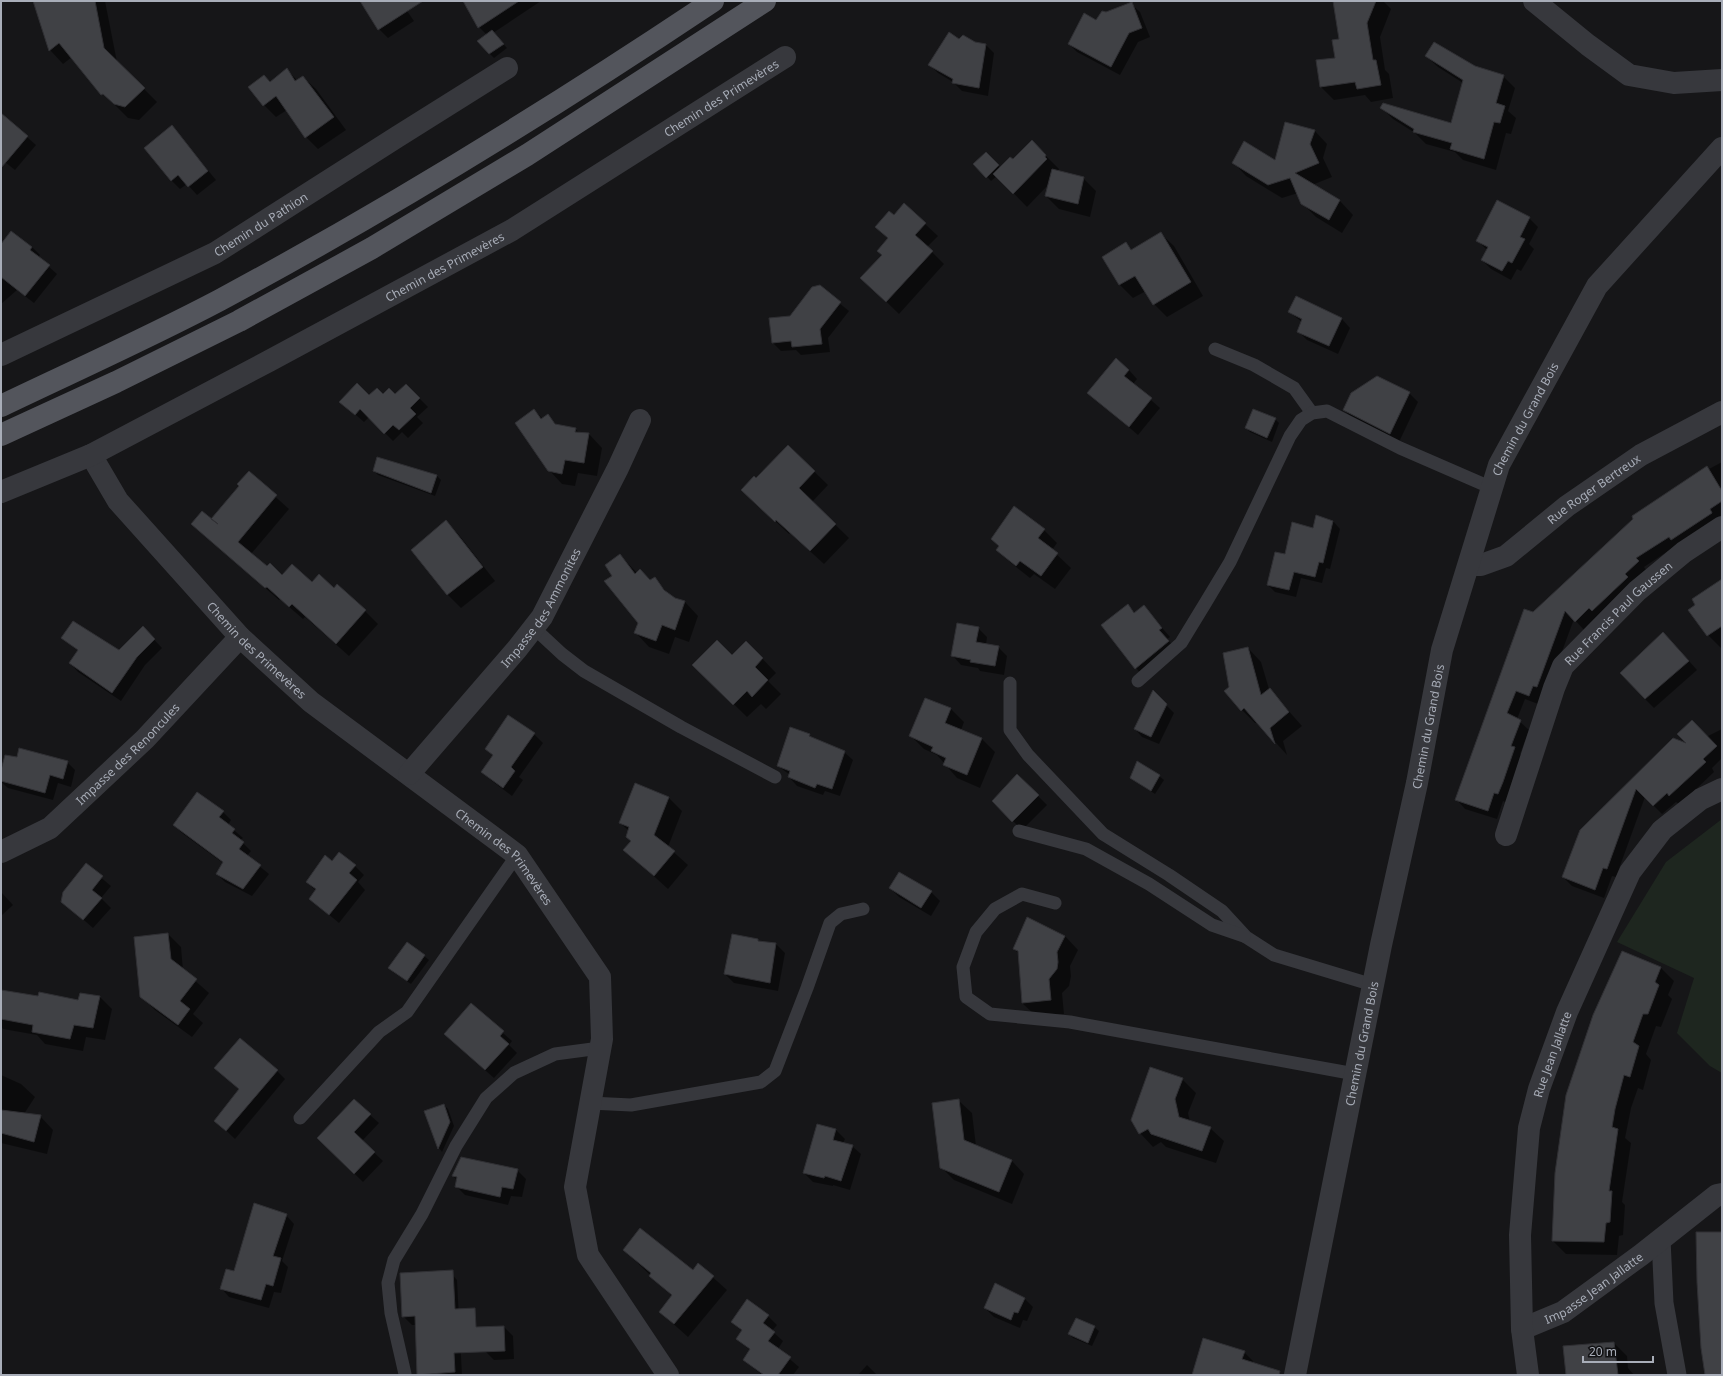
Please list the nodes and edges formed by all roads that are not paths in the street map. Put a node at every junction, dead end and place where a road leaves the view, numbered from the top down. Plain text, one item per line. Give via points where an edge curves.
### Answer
1 (713, 1) edge
2 (765, 1) edge
3 (1534, 1) edge
4 (785, 57) dead end
5 (507, 68) dead end
6 (1722, 80) edge
7 (1722, 148) edge
8 (1215, 349) dead end
9 (1, 355) edge
10 (1, 406) edge
11 (1722, 412) edge
12 (1312, 413) junction
13 (640, 420) dead end
14 (1, 435) edge
15 (90, 455) junction
16 (1492, 488) junction
17 (1, 492) edge
18 (1722, 527) edge
19 (1469, 565) junction
20 (534, 628) junction
21 (240, 637) junction
22 (1138, 681) dead end
23 (1010, 683) dead end
24 (409, 774) junction
25 (775, 777) dead end
26 (1722, 789) edge
27 (1019, 831) dead end
28 (1506, 835) dead end
29 (1, 852) edge
30 (517, 855) junction
31 (1054, 903) dead end
32 (863, 909) dead end
33 (1246, 937) junction
34 (1374, 985) junction
35 (600, 1048) junction
36 (1355, 1074) junction
37 (590, 1103) junction
38 (300, 1118) dead end
39 (1722, 1194) edge
40 (1661, 1239) junction
41 (1522, 1329) junction
42 (405, 1374) dead end
43 (668, 1375) edge
44 (1295, 1375) edge
45 (1528, 1375) edge
46 (1677, 1375) edge

1 - 10 main road via 507,134 352,227 218,300
2 - 14 main road via 527,155 372,248 232,324 116,382
3 - 6 street via 1629,75 1674,83
4 - 15 street, Chemin des Primevères via 512,230
5 - 9 street, Chemin du Pathion via 215,253
7 - 16 street, Chemin du Grand Bois via 1598,286 1499,465
8 - 12 lane via 1254,365 1294,388
11 - 19 street, Rue Roger Bertreux via 1641,455 1568,506 1506,556 1481,565
12 - 16 lane via 1327,412 1400,448
12 - 22 lane via 1301,420 1290,436 1230,562 1181,643
13 - 20 street, Impasse des Ammonites via 618,468
15 - 17 street, Chemin des Primevères
15 - 21 street, Chemin des Primevères via 118,501
16 - 19 street, Chemin du Grand Bois
18 - 28 street, Rue Francis Paul Gaussen via 1684,552 1637,591 1563,666
19 - 34 street, Chemin du Grand Bois via 1442,650
20 - 24 street, Impasse des Ammonites
20 - 25 lane via 584,671 680,727
21 - 24 street, Chemin des Primevères via 311,702
21 - 29 street, Impasse des Renoncules via 145,739 50,828
23 - 33 lane via 1010,730 1028,755 1102,834 1222,911
24 - 30 street, Chemin des Primevères
26 - 41 street, Rue Jean Jallatte via 1701,799 1662,830 1630,872 1567,1012 1539,1089 1529,1128 1520,1235
27 - 33 lane via 1086,849 1149,884 1212,925
30 - 35 street, Chemin des Primevères via 600,977
30 - 38 lane via 407,1012 379,1032
31 - 36 lane via 1022,894 995,909 976,932 963,967 966,997 990,1014 1070,1022
32 - 37 lane via 841,914 830,923 775,1071 761,1082 631,1105
33 - 34 lane via 1274,955
34 - 36 street, Chemin du Grand Bois
35 - 37 street, Chemin des Primevères
35 - 42 lane via 555,1054 514,1073 486,1098 456,1146 422,1214 394,1260 388,1283 391,1314
36 - 44 street, Chemin du Grand Bois
37 - 43 street, Chemin des Primevères via 575,1187 588,1255
39 - 40 street, Impasse Jean Jallatte via 1717,1195
40 - 41 street, Impasse Jean Jallatte via 1563,1312
40 - 46 street, Impasse Jean Jallatte via 1664,1303
41 - 45 street, Rue Jean Jallatte

